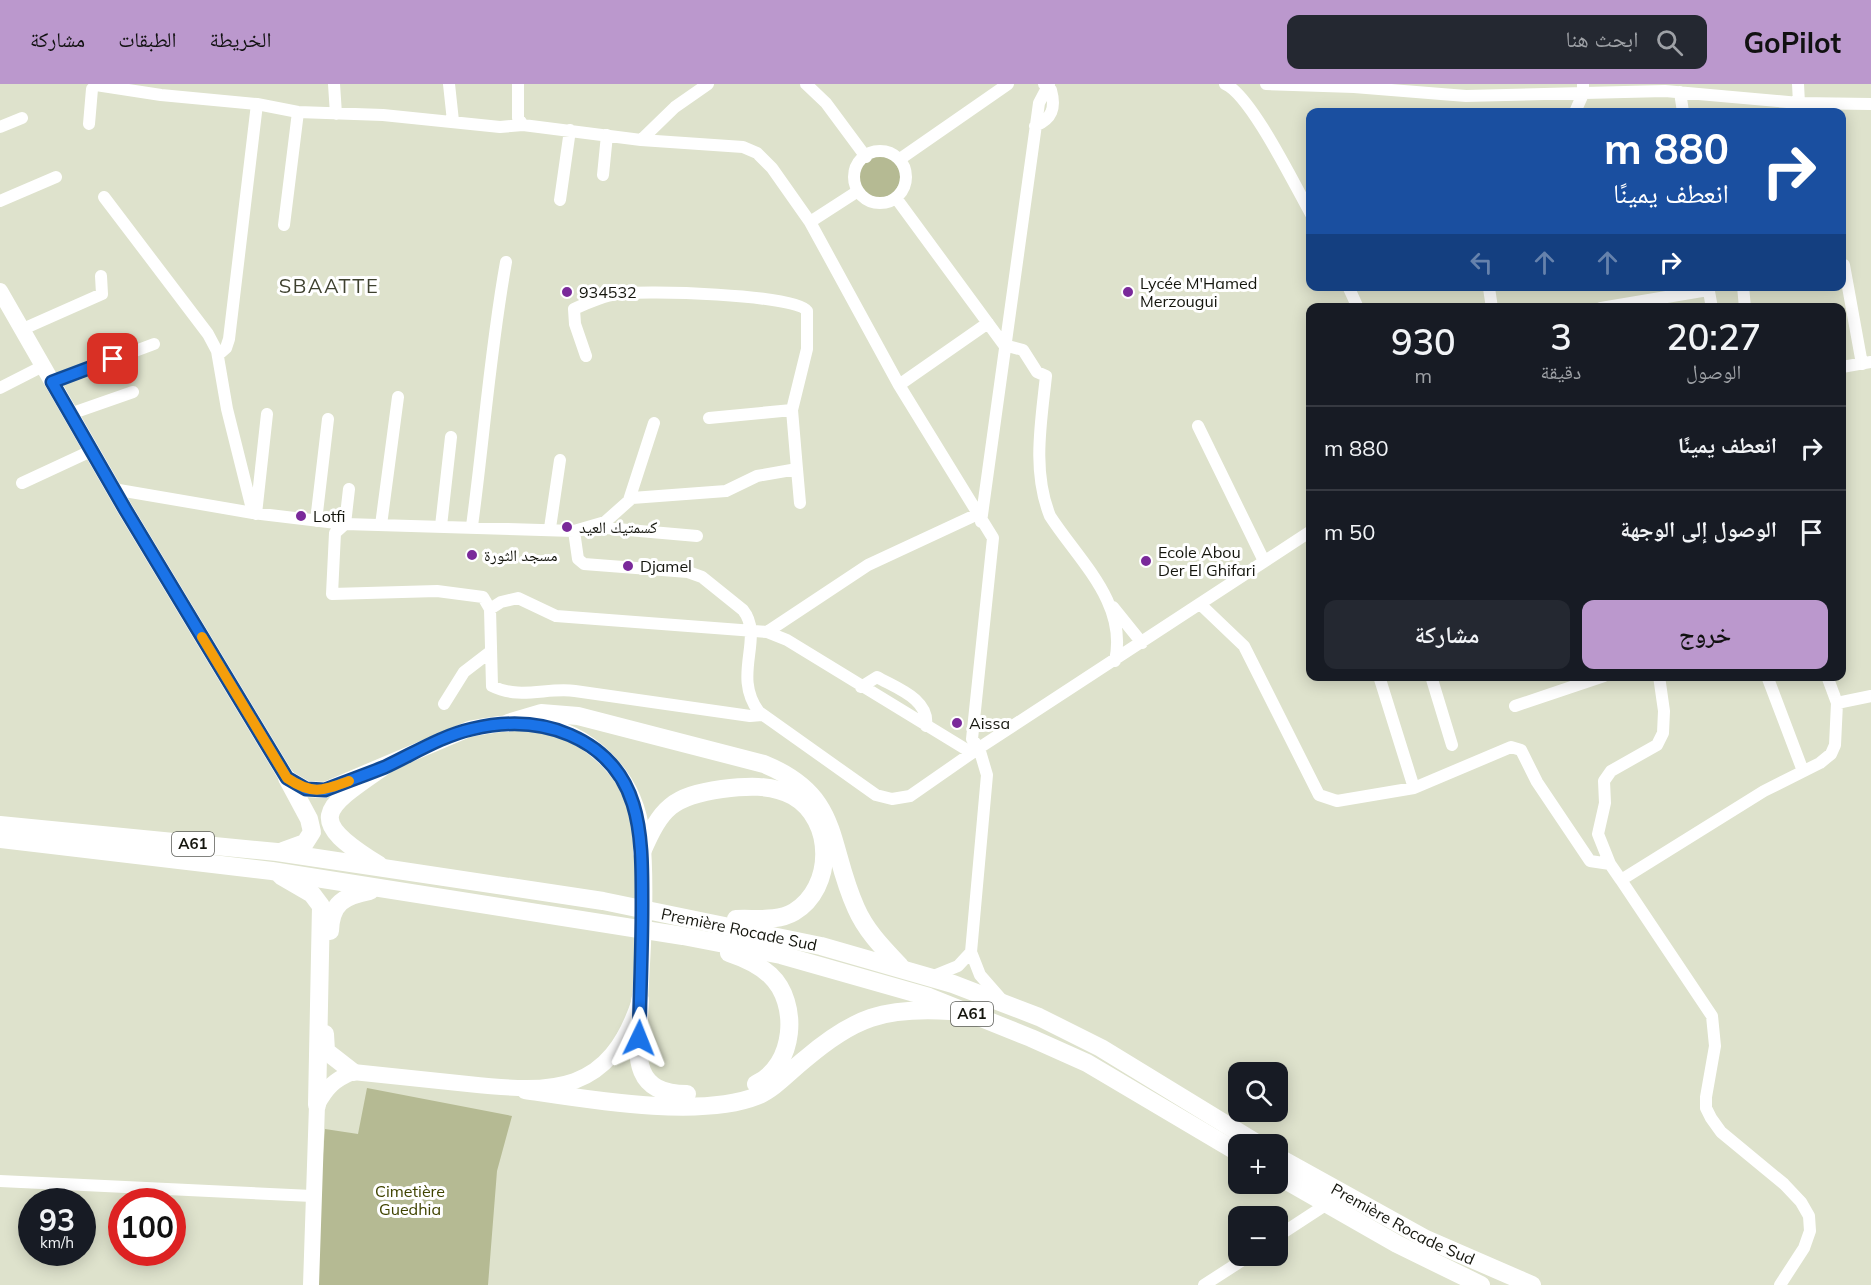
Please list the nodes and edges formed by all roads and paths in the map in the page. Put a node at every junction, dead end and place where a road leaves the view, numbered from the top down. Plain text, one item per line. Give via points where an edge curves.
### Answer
1 (334, 84) edge
2 (449, 84) edge
3 (518, 84) edge
4 (708, 84) edge
5 (806, 84) edge
6 (1008, 84) edge
7 (1046, 84) edge
8 (1224, 84) edge
9 (1266, 84) edge
10 (1798, 84) edge
11 (129, 87) edge
12 (1665, 87) edge
13 (1630, 88) edge
14 (1694, 88) edge
15 (1583, 89) edge
16 (1747, 90) edge
17 (1680, 92) junction
18 (1798, 103) junction
19 (257, 104) junction
20 (1871, 104) edge
21 (1576, 108) edge
22 (1682, 108) edge
23 (298, 112) junction
24 (336, 114) junction
25 (22, 118) dead end
26 (453, 121) junction
27 (89, 124) dead end
28 (523, 125) junction
29 (0, 127) edge
30 (570, 130) junction
31 (607, 135) junction
32 (641, 140) junction
33 (866, 157) junction
34 (900, 159) junction
35 (603, 175) dead end
36 (56, 177) dead end
37 (858, 191) junction
38 (1306, 195) edge
39 (104, 197) dead end
40 (896, 198) junction
41 (560, 200) dead end
42 (0, 201) edge
43 (810, 222) junction
44 (284, 225) dead end
45 (506, 262) dead end
46 (1846, 274) edge
47 (101, 276) dead end
48 (0, 291) edge
49 (1692, 291) edge
50 (1628, 303) edge
51 (988, 323) junction
52 (23, 330) junction
53 (154, 344) dead end
54 (1004, 345) junction
55 (218, 355) junction
56 (586, 356) dead end
57 (1867, 363) edge
58 (43, 366) junction
59 (1846, 366) edge
60 (52, 382) junction
61 (899, 385) junction
62 (0, 388) edge
63 (133, 392) dead end
64 (398, 397) dead end
65 (792, 410) junction
66 (70, 414) junction
67 (267, 414) dead end
68 (709, 418) dead end
69 (328, 419) dead end
70 (654, 423) dead end
71 (1198, 426) dead end
72 (451, 437) dead end
73 (91, 450) junction
74 (560, 460) dead end
75 (797, 469) junction
76 (22, 483) dead end
77 (113, 489) junction
78 (349, 489) dead end
79 (629, 500) junction
80 (800, 503) dead end
81 (254, 513) junction
82 (980, 516) junction
83 (316, 521) junction
84 (345, 524) junction
85 (381, 525) junction
86 (441, 526) junction
87 (472, 526) junction
88 (592, 527) junction
89 (550, 528) junction
90 (574, 531) junction
91 (1306, 534) edge
92 (697, 536) dead end
93 (1264, 561) junction
94 (1110, 603) junction
95 (1200, 604) junction
96 (490, 609) junction
97 (751, 631) junction
98 (767, 632) junction
99 (1142, 643) junction
100 (490, 652) junction
101 (1115, 661) junction
102 (1381, 681) edge
103 (1433, 681) edge
104 (1589, 681) edge
105 (1660, 681) edge
106 (1769, 681) edge
107 (1829, 681) edge
108 (1871, 696) edge
109 (1837, 703) junction
110 (444, 704) dead end
111 (1515, 706) dead end
112 (762, 714) junction
113 (508, 723) junction
114 (1452, 745) dead end
115 (975, 751) junction
116 (383, 767) junction
117 (1803, 771) junction
118 (287, 778) junction
119 (1414, 788) junction
120 (0, 825) edge
121 (0, 839) edge
122 (277, 852) junction
123 (642, 852) junction
124 (1610, 864) junction
125 (386, 869) junction
126 (272, 871) junction
127 (1621, 880) junction
128 (381, 889) junction
129 (707, 920) junction
130 (682, 936) junction
131 (971, 952) junction
132 (902, 968) junction
133 (931, 977) junction
134 (640, 999) junction
135 (1006, 1004) junction
136 (967, 1012) junction
137 (353, 1072) junction
138 (525, 1090) junction
139 (318, 1105) junction
140 (1242, 1134) edge
141 (1228, 1146) edge
142 (1288, 1163) edge
143 (0, 1181) edge
144 (1288, 1182) edge
145 (312, 1196) junction
146 (1327, 1204) junction
147 (1288, 1229) edge
148 (1233, 1266) edge
149 (311, 1285) edge
150 (1204, 1285) edge
151 (1481, 1285) edge
152 (1532, 1285) edge
153 (1780, 1285) edge

1 - 24 street
2 - 26 street
3 - 28 street via 518,118
4 - 32 street via 675,107
5 - 33 street via 826,103
6 - 34 street
7 - 54 street via 1035,126
8 - 38 street via 1252,112
9 - 15 street via 1466,96
10 - 18 street
11 - 19 street via 161,96
11 - 27 street via 94,86
12 - 13 street
12 - 17 street
13 - 15 street
14 - 16 street
14 - 17 street
15 - 21 street
16 - 18 street
17 - 22 street
18 - 20 street
19 - 23 street
19 - 55 street via 229,339
23 - 24 street
23 - 44 street
24 - 26 street
25 - 29 street
26 - 28 street via 500,127
28 - 30 street
30 - 31 street
30 - 41 street
31 - 32 street
31 - 35 street
32 - 43 street via 733,146 757,153
33 - 34 street via 884,151
33 - 37 street via 855,168 853,177
34 - 40 street via 905,186
36 - 42 street
37 - 40 street via 875,203
37 - 43 street
39 - 55 street via 208,334
40 - 51 street
43 - 61 street
45 - 87 street
46 - 57 street
47 - 52 street via 102,294
48 - 52 main road
49 - 50 street
51 - 54 street
51 - 61 street
52 - 58 main road
53 - 60 street
54 - 82 street
54 - 94 street via 1023,350 1037,372 1046,376 1039,453 1044,500 1050,516
55 - 81 street via 227,409
56 - 65 street via 574,309 615,294 755,297 798,304 807,311 809,336
57 - 59 street
58 - 60 main road
58 - 62 street
60 - 66 main road
61 - 82 street
63 - 66 street
64 - 85 street
65 - 68 street
65 - 75 street
66 - 73 main road
67 - 81 street
69 - 83 street
70 - 79 street
71 - 93 street
72 - 86 street
73 - 76 street
73 - 77 main road
74 - 89 street
75 - 79 street via 757,476 726,491
75 - 80 street
77 - 81 street
77 - 118 main road
78 - 84 street
79 - 88 street via 605,522
81 - 83 street
82 - 98 street via 868,565
82 - 115 street via 993,538 993,549 973,707
83 - 84 street
84 - 85 street
84 - 96 street via 335,533 332,594 436,591 483,597
85 - 86 street
86 - 87 street
87 - 89 street
88 - 90 street
88 - 92 street
89 - 90 street
90 - 97 street via 578,559 584,564 677,570 702,577 743,610
91 - 93 street
93 - 95 street
94 - 99 street
94 - 101 street via 1118,640
95 - 99 street
95 - 119 street via 1244,646 1319,795 1337,801
96 - 97 street via 518,598 556,616
96 - 100 street
97 - 98 street
97 - 112 street via 746,686 749,699
98 - 115 street
99 - 101 street
100 - 110 street via 464,672
100 - 112 street via 492,686 498,689 528,693 572,690 750,716
101 - 115 street
102 - 119 street
103 - 114 street
104 - 111 street
105 - 124 street via 1665,723 1657,745 1606,775 1598,834
106 - 117 street
107 - 109 street
108 - 109 street
109 - 117 street via 1837,732 1831,754
112 - 115 street via 876,795 892,799 910,796
113 - 116 main road via 460,733
113 - 123 main road via 532,723 555,729 601,753 625,781 642,833
113 - 132 highway via 541,713 578,716 764,764 787,774 807,789 823,810 862,920
115 - 131 street via 987,775
116 - 118 main road via 325,790 306,789
116 - 125 highway via 336,800 330,818 331,827 344,843
117 - 127 street
118 - 122 highway via 312,832 306,843
119 - 124 street via 1511,747 1517,748 1590,861
120 - 122 highway, Première Rocade Sud / A61
121 - 126 highway, Première Rocade Sud / A61
122 - 125 highway, Première Rocade Sud / A61
123 - 129 highway via 662,813 689,796 759,787 779,790 810,810 824,847 821,881 811,898 793,912 775,918
123 - 134 main road
124 - 127 street
125 - 129 highway, Première Rocade Sud / A61
126 - 128 highway, Première Rocade Sud / A61
126 - 139 highway via 312,894 321,906
127 - 153 street via 1712,1016 1715,1046 1706,1097 1711,1118 1721,1132 1784,1184 1809,1216 1807,1240
128 - 130 highway, Première Rocade Sud / A61
128 - 137 highway via 348,895 335,905 330,918 326,1051
129 - 132 highway, Première Rocade Sud / A61
130 - 134 highway via 746,959 771,976 784,993 789,1010 786,1048 780,1061 761,1081 745,1089 718,1094 660,1091 651,1085 640,1067
130 - 136 highway, Première Rocade Sud / A61 via 791,958
131 - 133 street via 958,966
131 - 135 street via 984,981
132 - 133 highway, Première Rocade Sud / A61
133 - 135 highway, Première Rocade Sud / A61
134 - 138 main road via 617,1048 591,1073 564,1086
135 - 140 highway, Première Rocade Sud / A61 via 1101,1048
136 - 138 highway via 924,1009 867,1018 823,1043 759,1095 721,1105 621,1103
136 - 141 highway, Première Rocade Sud / A61 via 1087,1063
137 - 138 main road
137 - 139 main road via 327,1086
139 - 145 main road
142 - 152 highway, Première Rocade Sud via 1426,1239
143 - 145 street
144 - 146 highway, Première Rocade Sud
145 - 149 main road
146 - 147 street
146 - 151 highway, Première Rocade Sud
148 - 150 street

